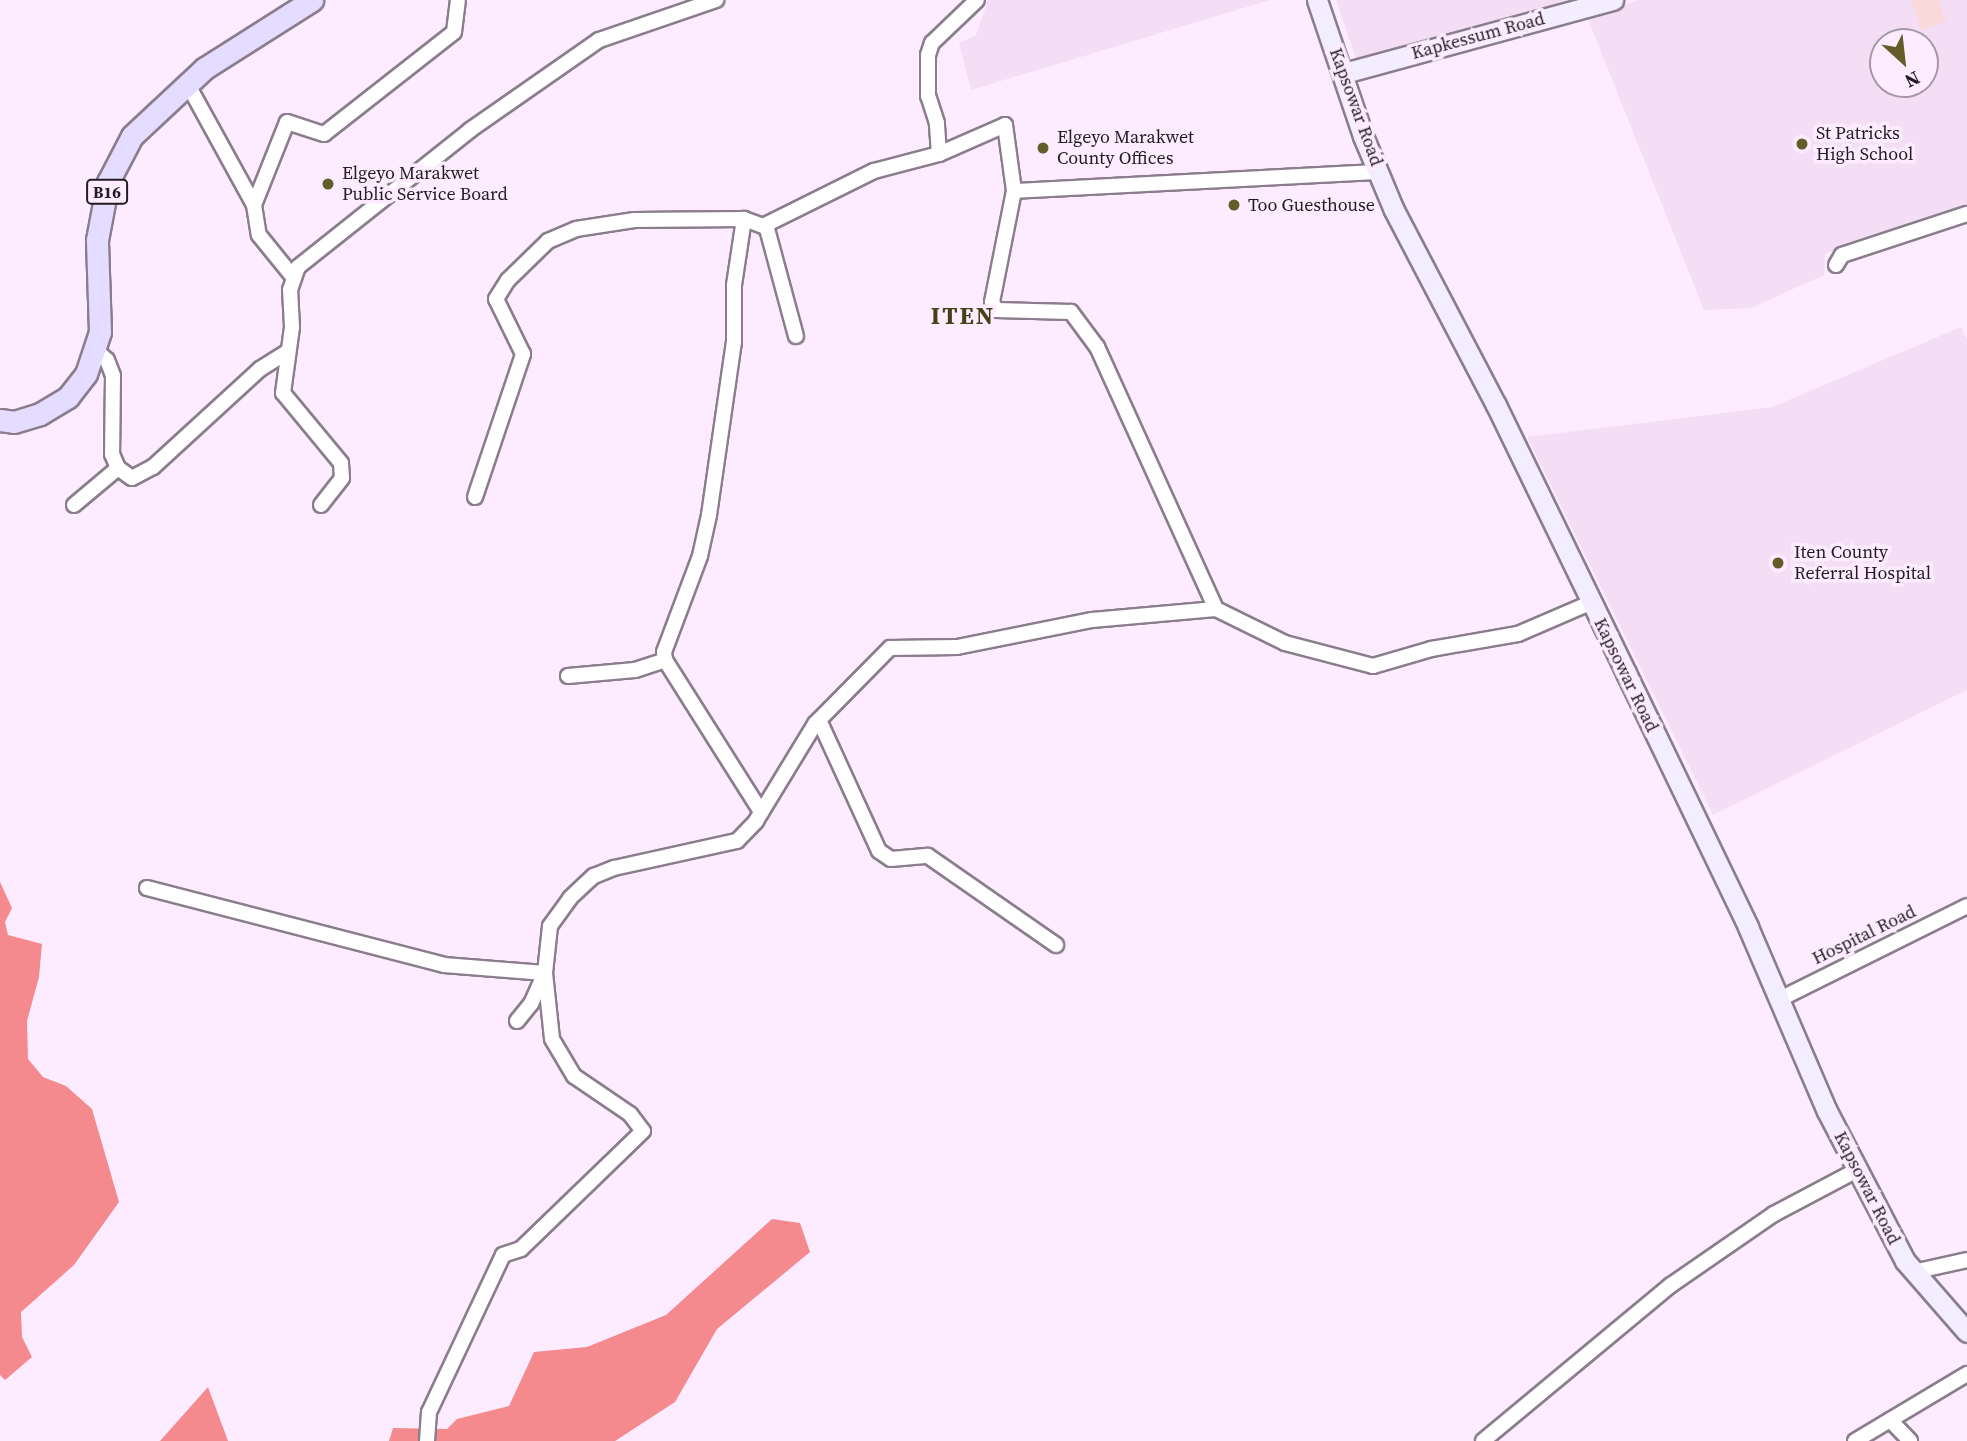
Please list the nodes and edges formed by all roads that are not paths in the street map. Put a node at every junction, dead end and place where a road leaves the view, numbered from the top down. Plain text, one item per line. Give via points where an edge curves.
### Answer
1 (312, 0) edge
2 (458, 0) edge
3 (716, 0) edge
4 (977, 0) edge
5 (1317, 0) edge
6 (1613, 0) edge
7 (1344, 74) junction
8 (187, 83) junction
9 (939, 154) junction
10 (1379, 172) junction
11 (1014, 191) junction
12 (254, 205) junction
13 (1967, 214) edge
14 (744, 219) junction
15 (766, 225) junction
16 (1836, 265) dead end
17 (293, 277) junction
18 (796, 336) dead end
19 (95, 349) junction
20 (287, 352) junction
21 (0, 420) edge
22 (118, 468) junction
23 (475, 497) dead end
24 (74, 505) dead end
25 (321, 505) dead end
26 (1591, 603) junction
27 (1216, 609) junction
28 (665, 660) junction
29 (568, 676) dead end
30 (819, 720) junction
31 (761, 812) junction
32 (146, 888) dead end
33 (1967, 906) edge
34 (1056, 945) dead end
35 (545, 973) junction
36 (1778, 1000) junction
37 (517, 1021) dead end
38 (1857, 1170) junction
39 (1967, 1260) edge
40 (1913, 1272) junction
41 (1967, 1332) edge
42 (1967, 1374) edge
43 (1890, 1420) junction
44 (426, 1441) edge
45 (1483, 1441) edge
46 (1855, 1441) edge
47 (1910, 1441) edge

1 - 8 main road, B16
2 - 12 street via 454,32 324,134 288,122
3 - 17 street via 599,40 470,130 312,253
4 - 9 street via 932,43 928,55 928,96 937,123
5 - 7 main road, Kapsowar Road
6 - 7 main road, Kapkessum Road
7 - 10 main road, Kapsowar Road
8 - 12 street
8 - 19 main road, B16 via 132,136 108,182 97,240 100,300
9 - 11 street via 1005,125
9 - 15 street via 874,172
10 - 11 street
10 - 26 main road, Kapsowar Road
11 - 27 street via 992,302 996,310 1070,312 1097,347
12 - 17 street via 259,235
13 - 16 street via 1842,255
14 - 15 street
14 - 23 street via 634,220 576,229 548,242 508,280 496,299 523,354
14 - 28 street via 734,285 734,342 709,514 700,556
15 - 18 street
17 - 20 street
19 - 21 main road, B16 via 86,374 68,397 40,414 14,422
19 - 22 street via 107,360 113,376 113,454
20 - 22 street via 260,369 153,467 132,478
20 - 25 street via 283,393 341,463 342,478
22 - 24 street
26 - 27 street via 1518,634 1431,649 1373,666 1285,643
26 - 36 main road, Kapsowar Road via 1743,916
27 - 30 street via 1092,620 957,647 890,649
28 - 29 street via 635,670
28 - 31 street
30 - 31 street
30 - 34 street via 879,851 891,859 928,856
31 - 35 street via 737,841 594,876 550,926
32 - 35 street via 444,965
33 - 36 street, Hospital Road
35 - 37 street via 531,1004
35 - 44 street via 552,1039 574,1076 630,1114 643,1131 521,1249 503,1255 429,1412
36 - 38 main road, Kapsowar Road
38 - 40 main road, Kapsowar Road
38 - 45 street via 1774,1214 1671,1284
39 - 40 street
40 - 41 main road, Kapsowar Road
42 - 43 street
43 - 46 street
43 - 47 street

